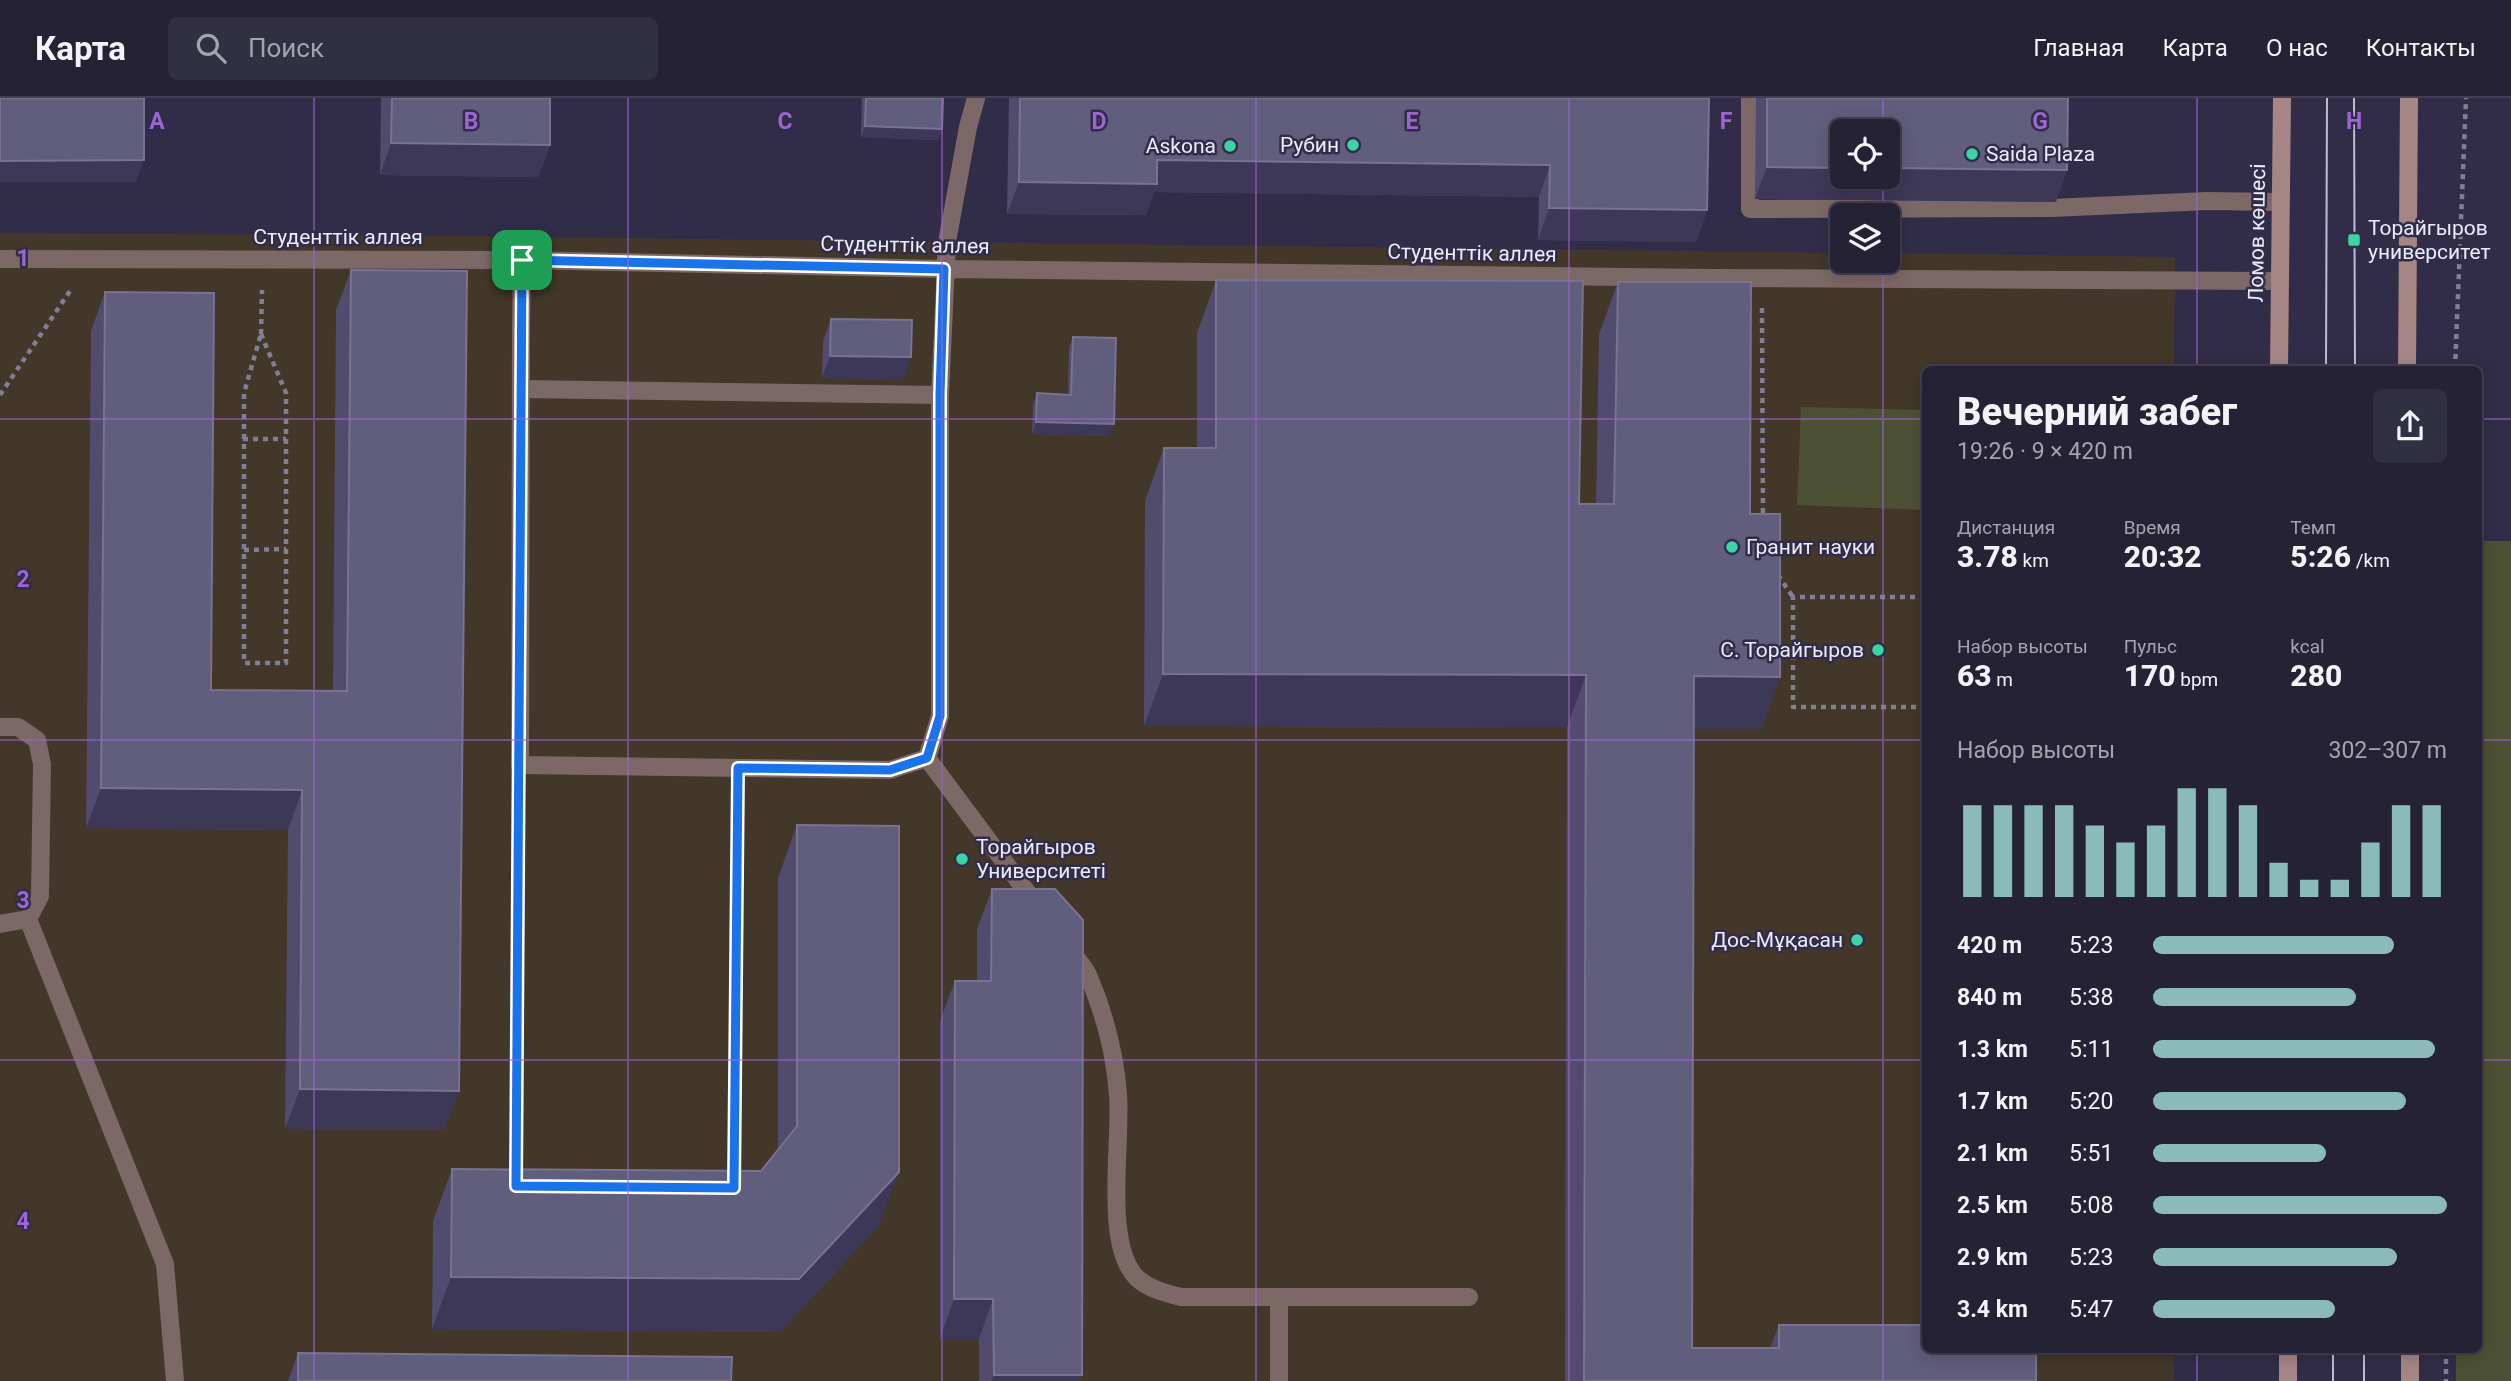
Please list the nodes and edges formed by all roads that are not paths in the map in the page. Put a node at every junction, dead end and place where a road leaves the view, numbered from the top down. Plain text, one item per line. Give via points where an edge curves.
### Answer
1 (976, 98) edge
2 (1749, 98) edge
3 (2282, 98) edge
4 (2409, 98) edge
5 (2280, 202) junction
6 (0, 259) edge
7 (522, 260) junction
8 (944, 269) junction
9 (2279, 281) junction
10 (2279, 366) edge
11 (2407, 366) edge
12 (521, 389) junction
13 (940, 395) junction
14 (0, 727) edge
15 (927, 758) junction
16 (28, 919) junction
17 (0, 924) edge
18 (1279, 1297) junction
19 (1469, 1297) dead end
20 (2288, 1353) edge
21 (2410, 1353) edge
22 (176, 1381) edge
23 (1279, 1381) edge
24 (2288, 1381) edge
25 (2410, 1381) edge

1 - 8 lane
2 - 5 lane via 1750,209
3 - 5 main road, Ломов көшесі
4 - 11 main road
5 - 9 main road, Ломов көшесі
6 - 7 lane, Студенттік аллея
7 - 8 lane, Студенттік аллея
7 - 12 lane
8 - 9 lane, Студенттік аллея
8 - 13 lane
9 - 10 main road, Ломов көшесі
12 - 13 lane
12 - 15 lane via 520,765 890,770
13 - 15 lane via 940,716
14 - 16 lane via 18,727 37,740 42,764 40,897
15 - 18 lane via 1087,973 1108,1033 1118,1095 1117,1231 1136,1277 1158,1291 1181,1297
16 - 17 lane
16 - 22 lane via 165,1264
18 - 19 lane
18 - 23 lane
20 - 24 main road
21 - 25 main road

